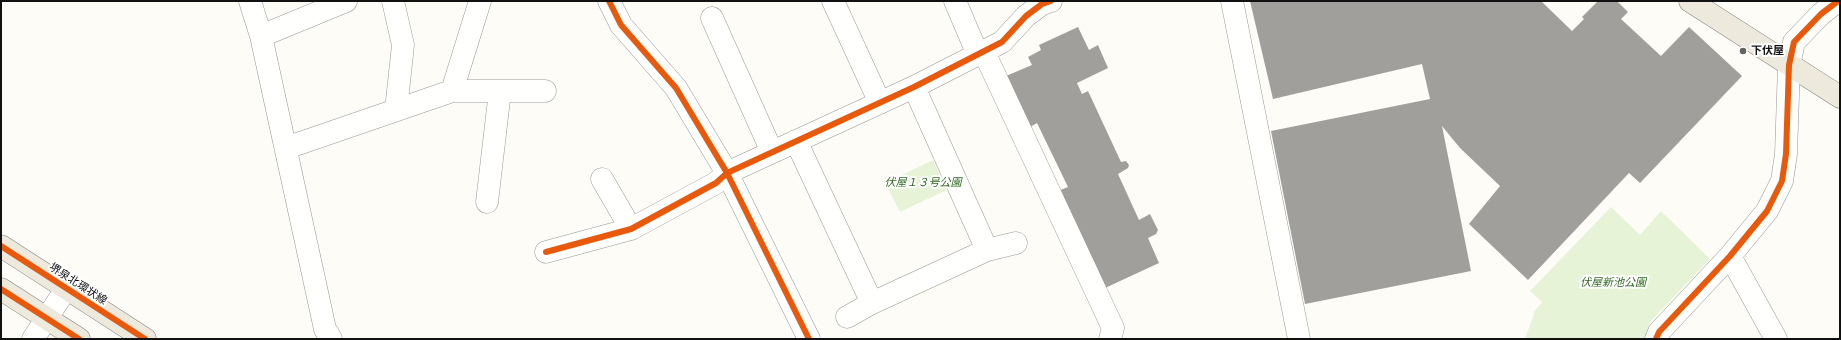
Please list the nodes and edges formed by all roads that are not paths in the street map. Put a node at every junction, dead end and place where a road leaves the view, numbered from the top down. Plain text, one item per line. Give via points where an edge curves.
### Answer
1 (250, 1) edge
2 (346, 1) edge
3 (393, 1) edge
4 (480, 1) edge
5 (609, 1) edge
6 (833, 1) edge
7 (955, 1) edge
8 (1050, 1) edge
9 (1232, 1) edge
10 (1690, 1) edge
11 (1838, 1) edge
12 (712, 18) dead end
13 (262, 36) junction
14 (981, 53) junction
15 (1789, 65) junction
16 (914, 87) junction
17 (452, 91) junction
18 (500, 91) junction
19 (545, 91) dead end
20 (1840, 97) edge
21 (880, 103) junction
22 (396, 110) junction
23 (796, 141) junction
24 (286, 148) junction
25 (772, 152) junction
26 (727, 173) junction
27 (602, 179) dead end
28 (487, 202) dead end
29 (631, 229) junction
30 (1016, 242) dead end
31 (1, 246) edge
32 (987, 250) junction
33 (546, 252) dead end
34 (1730, 256) junction
35 (1, 289) edge
36 (66, 289) junction
37 (872, 303) junction
38 (847, 317) dead end
39 (46, 318) junction
40 (33, 339) edge
41 (79, 339) edge
42 (145, 339) edge
43 (331, 339) edge
44 (809, 339) edge
45 (1110, 339) edge
46 (1299, 339) edge
47 (1656, 339) edge
48 (1776, 339) edge

1 - 13 street
2 - 13 street
3 - 22 street via 403,45
4 - 17 street
5 - 26 street via 621,25 676,88
6 - 21 street
7 - 14 street
8 - 14 street via 1026,16 1002,42
9 - 46 street
10 - 15 main road
11 - 15 street via 1821,14 1794,42
12 - 25 street
13 - 24 street
14 - 16 street
14 - 45 street via 1113,328
15 - 20 main road
15 - 34 street via 1786,154 1782,181 1767,212
16 - 21 street
16 - 32 street
17 - 18 street
17 - 22 street
18 - 19 street
18 - 28 street
21 - 23 street
22 - 24 street
23 - 25 street
23 - 37 street
24 - 43 street via 325,329
25 - 26 street
26 - 29 street via 716,182
26 - 44 street
27 - 29 street
29 - 33 street
30 - 32 street
31 - 36 main road, 堺泉北環状線
32 - 37 street
34 - 47 street via 1659,332
34 - 48 street
35 - 39 main road
36 - 39 street
36 - 42 main road, 堺泉北環状線
37 - 38 street
39 - 40 street
39 - 41 main road

